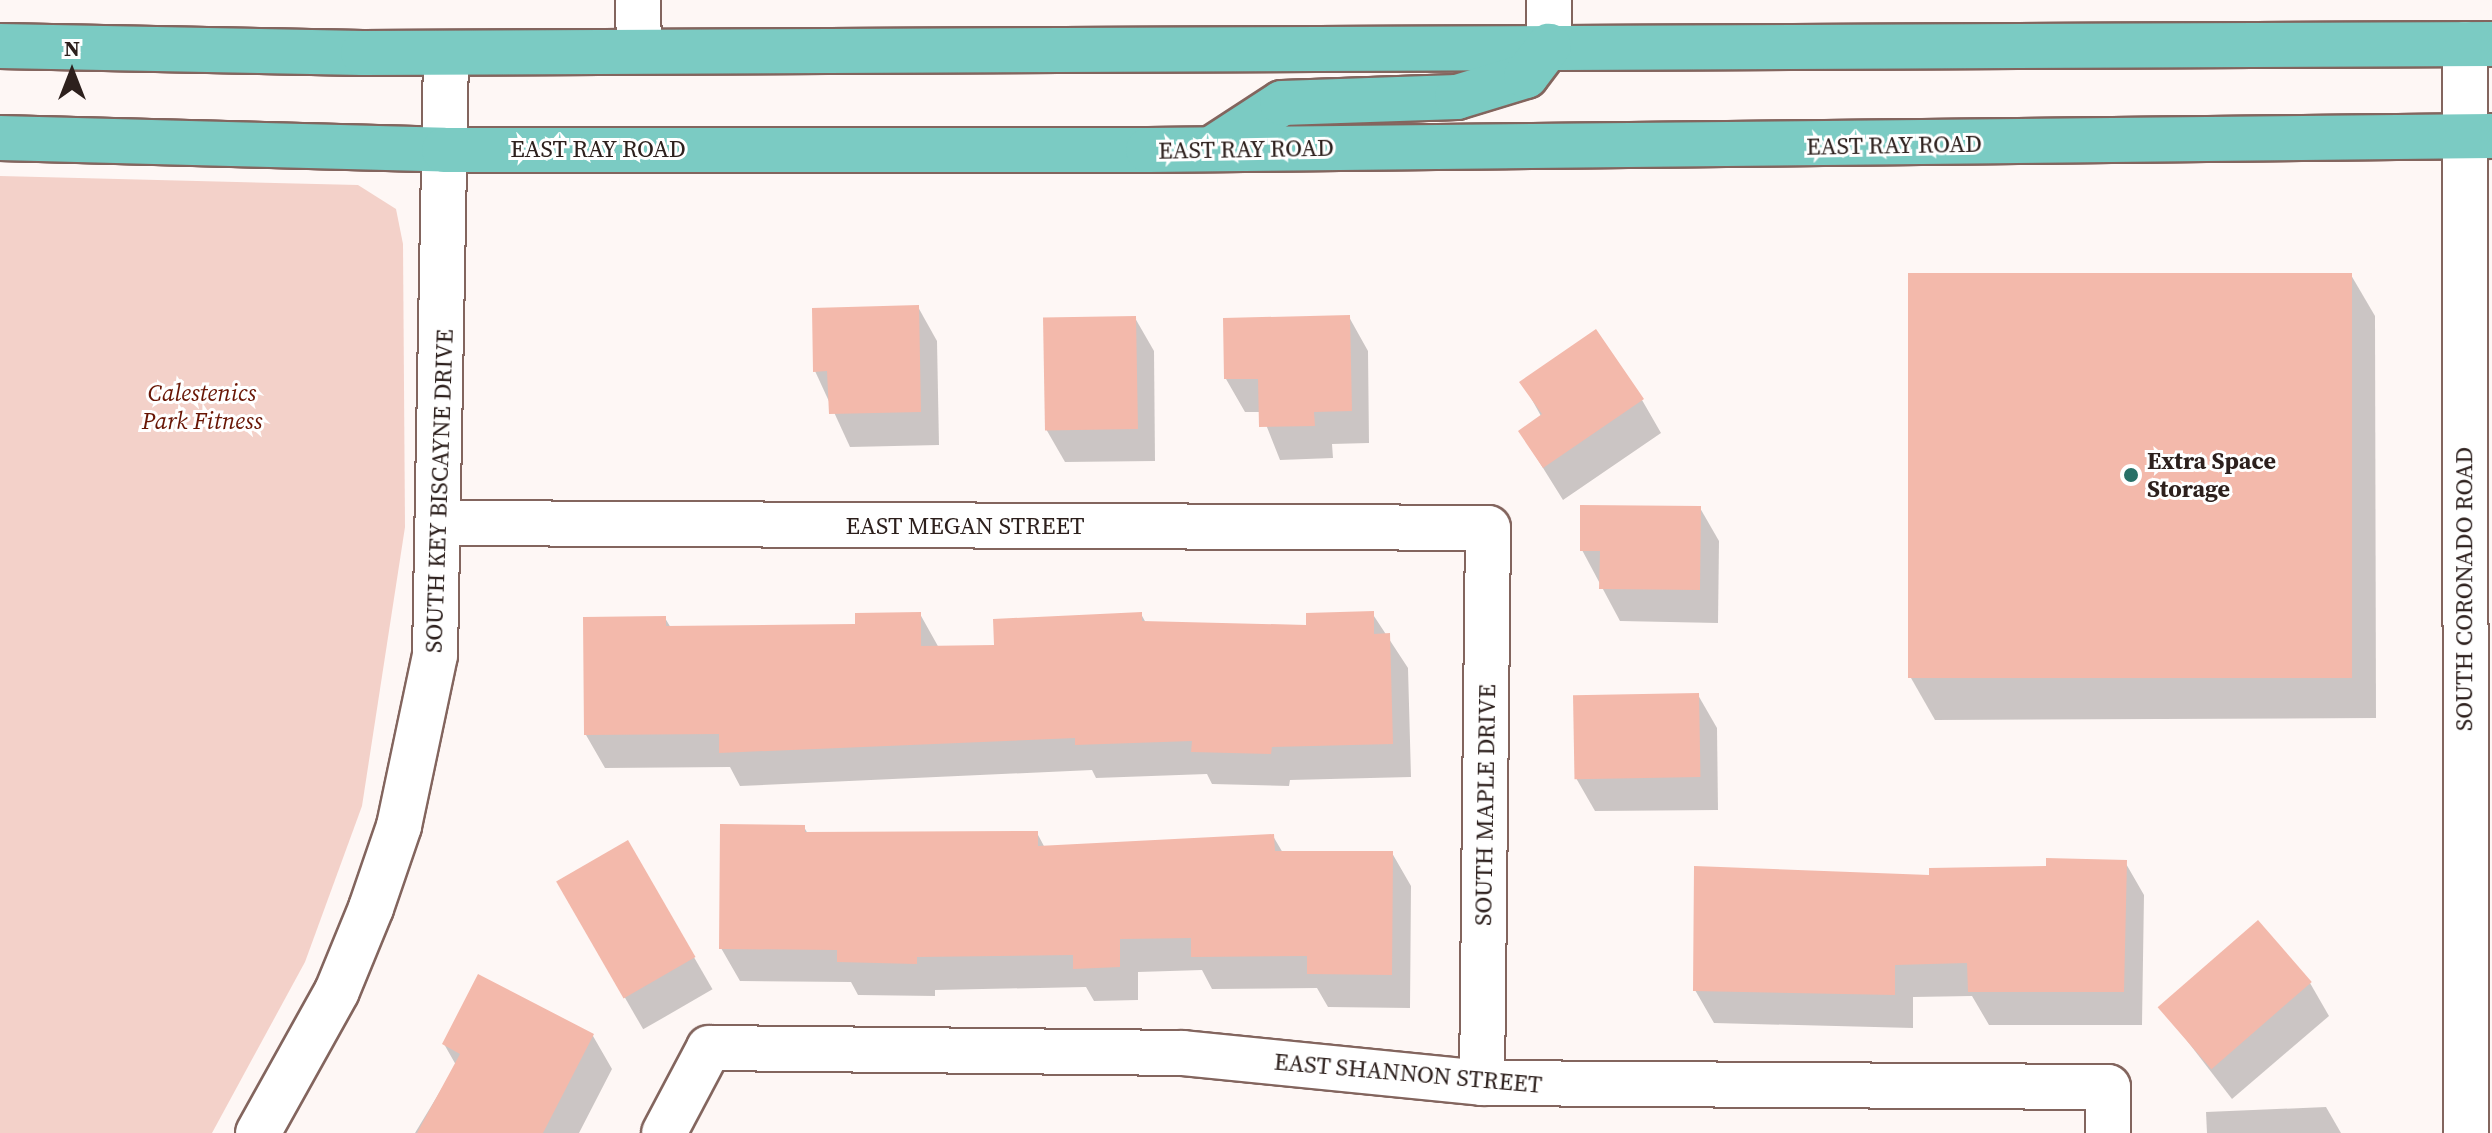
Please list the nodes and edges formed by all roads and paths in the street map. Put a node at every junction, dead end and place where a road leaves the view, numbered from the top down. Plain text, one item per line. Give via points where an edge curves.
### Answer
1 (638, 0) edge
2 (1549, 0) edge
3 (2479, 44) edge
4 (0, 46) edge
5 (1549, 46) junction
6 (639, 51) junction
7 (446, 53) junction
8 (2478, 136) edge
9 (0, 138) edge
10 (1213, 148) junction
11 (444, 150) junction
12 (443, 523) junction
13 (1488, 528) joint
14 (1482, 1083) junction
15 (258, 1133) edge
16 (664, 1133) edge
17 (2108, 1133) edge
18 (2466, 1133) edge

1 - 6 street
2 - 5 street
3 - 5 main road
3 - 8 street, SOUTH CORONADO ROAD
4 - 7 main road
5 - 6 main road
5 - 10 main road via 1526,76 1457,97 1282,103
6 - 7 main road
7 - 11 street, SOUTH KEY BISCAYNE DRIVE
8 - 10 main road, EAST RAY ROAD
8 - 18 street, SOUTH CORONADO ROAD
9 - 11 main road, EAST RAY ROAD
10 - 11 main road, EAST RAY ROAD
11 - 12 street, SOUTH KEY BISCAYNE DRIVE
12 - 13 street, EAST MEGAN STREET
12 - 15 street, SOUTH KEY BISCAYNE DRIVE via 435,655 399,826 337,991
13 - 14 street, SOUTH MAPLE DRIVE
14 - 16 street, EAST SHANNON STREET via 1183,1053 709,1048
14 - 17 street, EAST SHANNON STREET via 2108,1087

